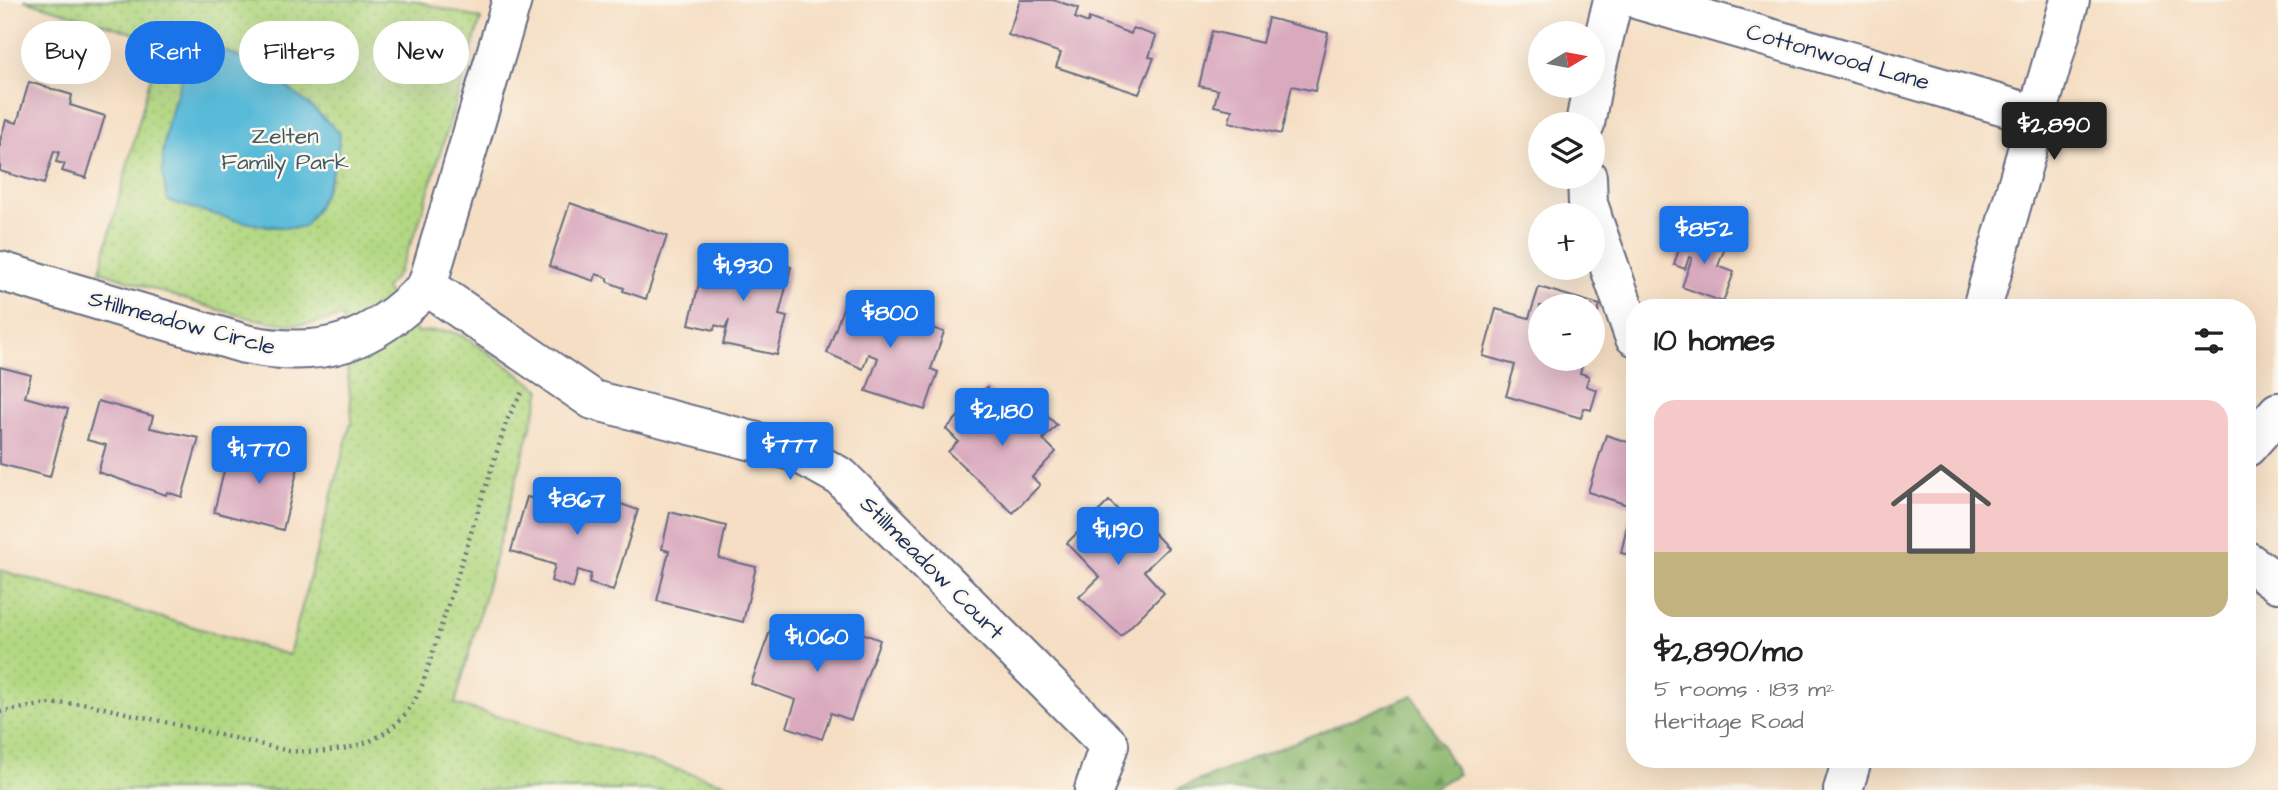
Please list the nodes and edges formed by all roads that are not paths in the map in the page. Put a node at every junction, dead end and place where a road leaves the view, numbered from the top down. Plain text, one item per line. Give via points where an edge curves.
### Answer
1 (512, 0) edge
2 (1614, 0) edge
3 (1639, 0) edge
4 (2070, 0) edge
5 (1680, 6) edge
6 (1605, 35) edge
7 (2036, 115) junction
8 (1605, 253) edge
9 (0, 271) edge
10 (428, 286) junction
11 (1985, 299) edge
12 (1626, 313) edge
13 (2278, 412) edge
14 (2256, 437) edge
15 (2256, 567) edge
16 (2278, 583) edge
17 (1850, 768) edge
18 (1094, 790) edge
19 (1843, 790) edge

1 - 10 street
2 - 6 street
3 - 5 street, Cottonwood Lane
4 - 7 street
5 - 7 street, Cottonwood Lane
7 - 11 street
8 - 12 street
9 - 10 street, Stillmeadow Circle via 281,351 340,345 370,333
10 - 18 street, Stillmeadow Court via 593,400 796,452 841,477 1109,745
13 - 14 street
15 - 16 street
17 - 19 street

